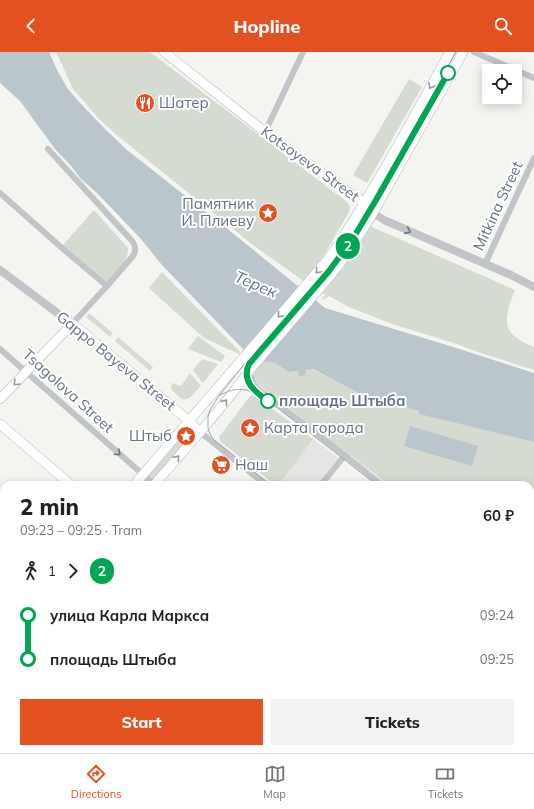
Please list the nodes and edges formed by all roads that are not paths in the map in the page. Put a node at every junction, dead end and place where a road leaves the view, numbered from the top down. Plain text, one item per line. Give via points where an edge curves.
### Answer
1 (164, 52) edge
2 (303, 52) edge
3 (450, 52) edge
4 (463, 52) edge
5 (474, 52) edge
6 (534, 78) edge
7 (265, 132) junction
8 (48, 149) dead end
9 (534, 158) edge
10 (0, 193) edge
11 (364, 204) junction
12 (373, 213) junction
13 (485, 264) junction
14 (0, 270) edge
15 (107, 286) junction
16 (534, 287) edge
17 (72, 324) junction
18 (0, 349) edge
19 (252, 367) junction
20 (26, 372) junction
21 (0, 399) edge
22 (189, 421) junction
23 (0, 424) edge
24 (200, 432) junction
25 (345, 455) junction
26 (143, 475) junction
27 (66, 481) edge
28 (138, 481) edge
29 (150, 481) edge
30 (158, 481) edge
31 (261, 481) edge
32 (324, 481) edge
33 (377, 481) edge

1 - 7 main road, Kotsoyeva Street
2 - 7 street
3 -> 11 main road
4 - 12 main road
5 - 6 street
7 - 11 main road, Kotsoyeva Street
8 - 15 street via 136,247 133,256
9 - 13 street, Mitkina Street
10 - 15 street
11 - 12 main road, Kotsoyeva Street
11 -> 22 main road via 329,258
12 -> 13 street, Kotsoyeva Street
12 - 19 main road via 348,253
13 - 16 street, Kotsoyeva Street
14 - 17 street, Gappo Bayeva Street
15 - 17 street
17 - 20 main road
17 - 22 main road, Gappo Bayeva Street
18 - 20 street, Tsagolova Street
24 -> 19 main road
19 - 25 street via 250,375 256,387
20 -> 21 main road
20 -> 26 street, Tsagolova Street
22 - 24 main road, Gappo Bayeva Street
22 - 26 main road
23 - 27 main road
30 -> 24 main road
24 - 31 street, Gappo Bayeva Street
25 - 32 street
25 - 33 street
26 - 28 main road
26 - 29 street, Tsagolova Street

